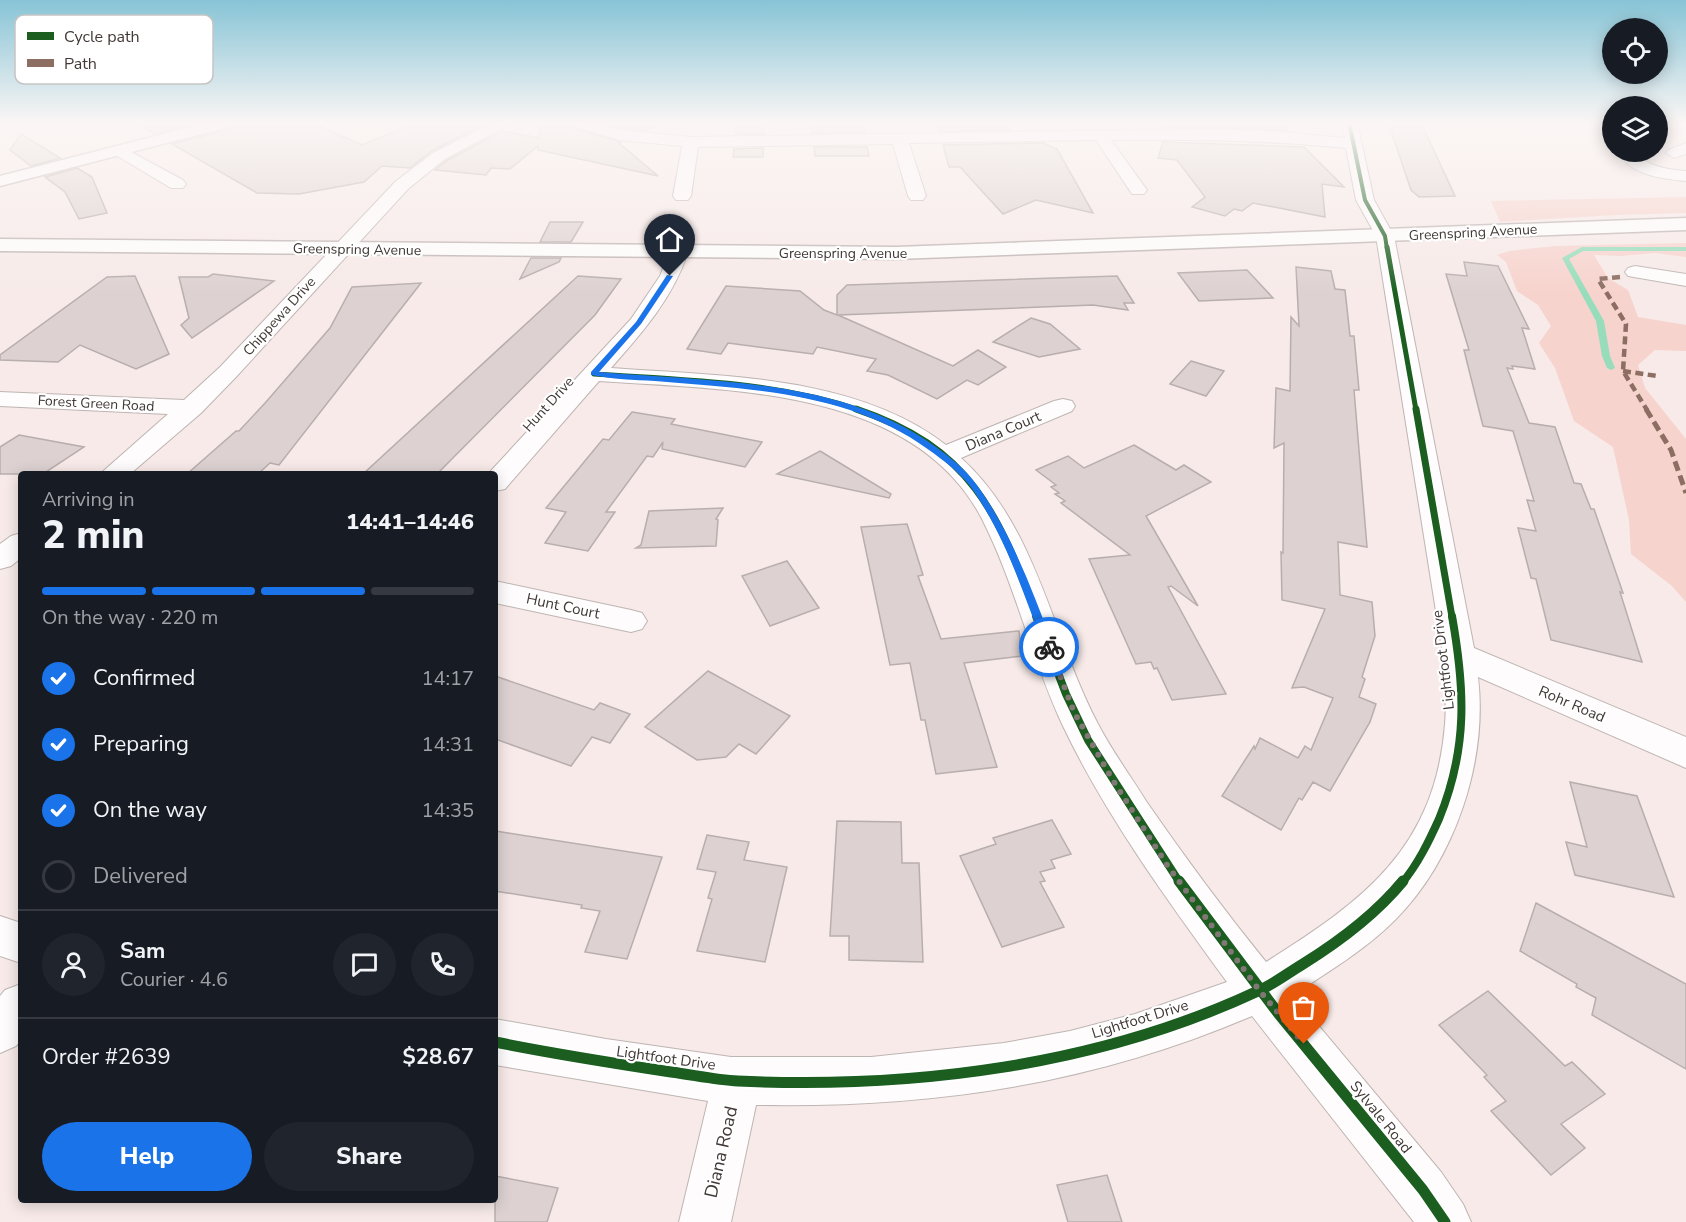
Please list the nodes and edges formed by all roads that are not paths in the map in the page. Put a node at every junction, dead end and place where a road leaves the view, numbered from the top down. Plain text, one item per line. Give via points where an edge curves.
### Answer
1 (168, 179) edge
2 (409, 179) edge
3 (685, 179) edge
4 (912, 179) edge
5 (1131, 179) edge
6 (1361, 179) edge
7 (177, 184) dead end
8 (1138, 189) dead end
9 (682, 196) dead end
10 (917, 196) dead end
11 (1686, 224) edge
12 (1385, 236) junction
13 (0, 245) edge
14 (341, 248) junction
15 (678, 252) junction
16 (1635, 272) dead end
17 (1686, 280) edge
18 (594, 374) junction
19 (0, 399) edge
20 (1064, 406) dead end
21 (192, 408) junction
22 (943, 456) junction
23 (117, 471) edge
24 (498, 480) edge
25 (18, 545) edge
26 (0, 559) edge
27 (498, 593) edge
28 (631, 621) dead end
29 (1459, 655) junction
30 (1686, 753) edge
31 (0, 936) edge
32 (18, 942) edge
33 (1259, 990) junction
34 (18, 1009) edge
35 (0, 1030) edge
36 (498, 1043) edge
37 (737, 1081) junction
38 (705, 1222) edge
39 (1445, 1222) edge

1 - 7 street
2 - 14 street, Chippewa Drive
3 - 9 street
4 - 10 street
5 - 8 street
6 - 12 street, Lightfoot Drive via 1365,200
11 - 12 main road, Greenspring Avenue
12 - 15 main road, Greenspring Avenue via 906,253
12 - 29 street, Lightfoot Drive
13 - 14 main road, Greenspring Avenue
14 - 15 main road, Greenspring Avenue
14 - 21 street, Chippewa Drive
15 - 18 street, Hunt Drive via 670,276 651,306
16 - 17 street
18 - 22 street, Sylvale Road via 820,398 882,418
18 - 24 street, Hunt Drive
19 - 21 street, Forest Green Road
20 - 22 street, Diana Court
21 - 23 street, Chippewa Drive
22 - 33 street, Sylvale Road via 972,483 993,515 1012,552 1074,712 1112,779 1167,865
25 - 26 street
27 - 28 street, Hunt Court
29 - 30 street, Rohr Road
29 - 33 street, Lightfoot Drive via 1464,705 1459,753 1442,812 1415,865 1375,912 1332,946
31 - 32 street
33 - 37 street, Lightfoot Drive via 1176,1024 1088,1049 995,1069 878,1080
33 - 39 street, Sylvale Road
34 - 35 street
36 - 37 street, Lightfoot Drive via 591,1061
37 - 38 street, Diana Road

